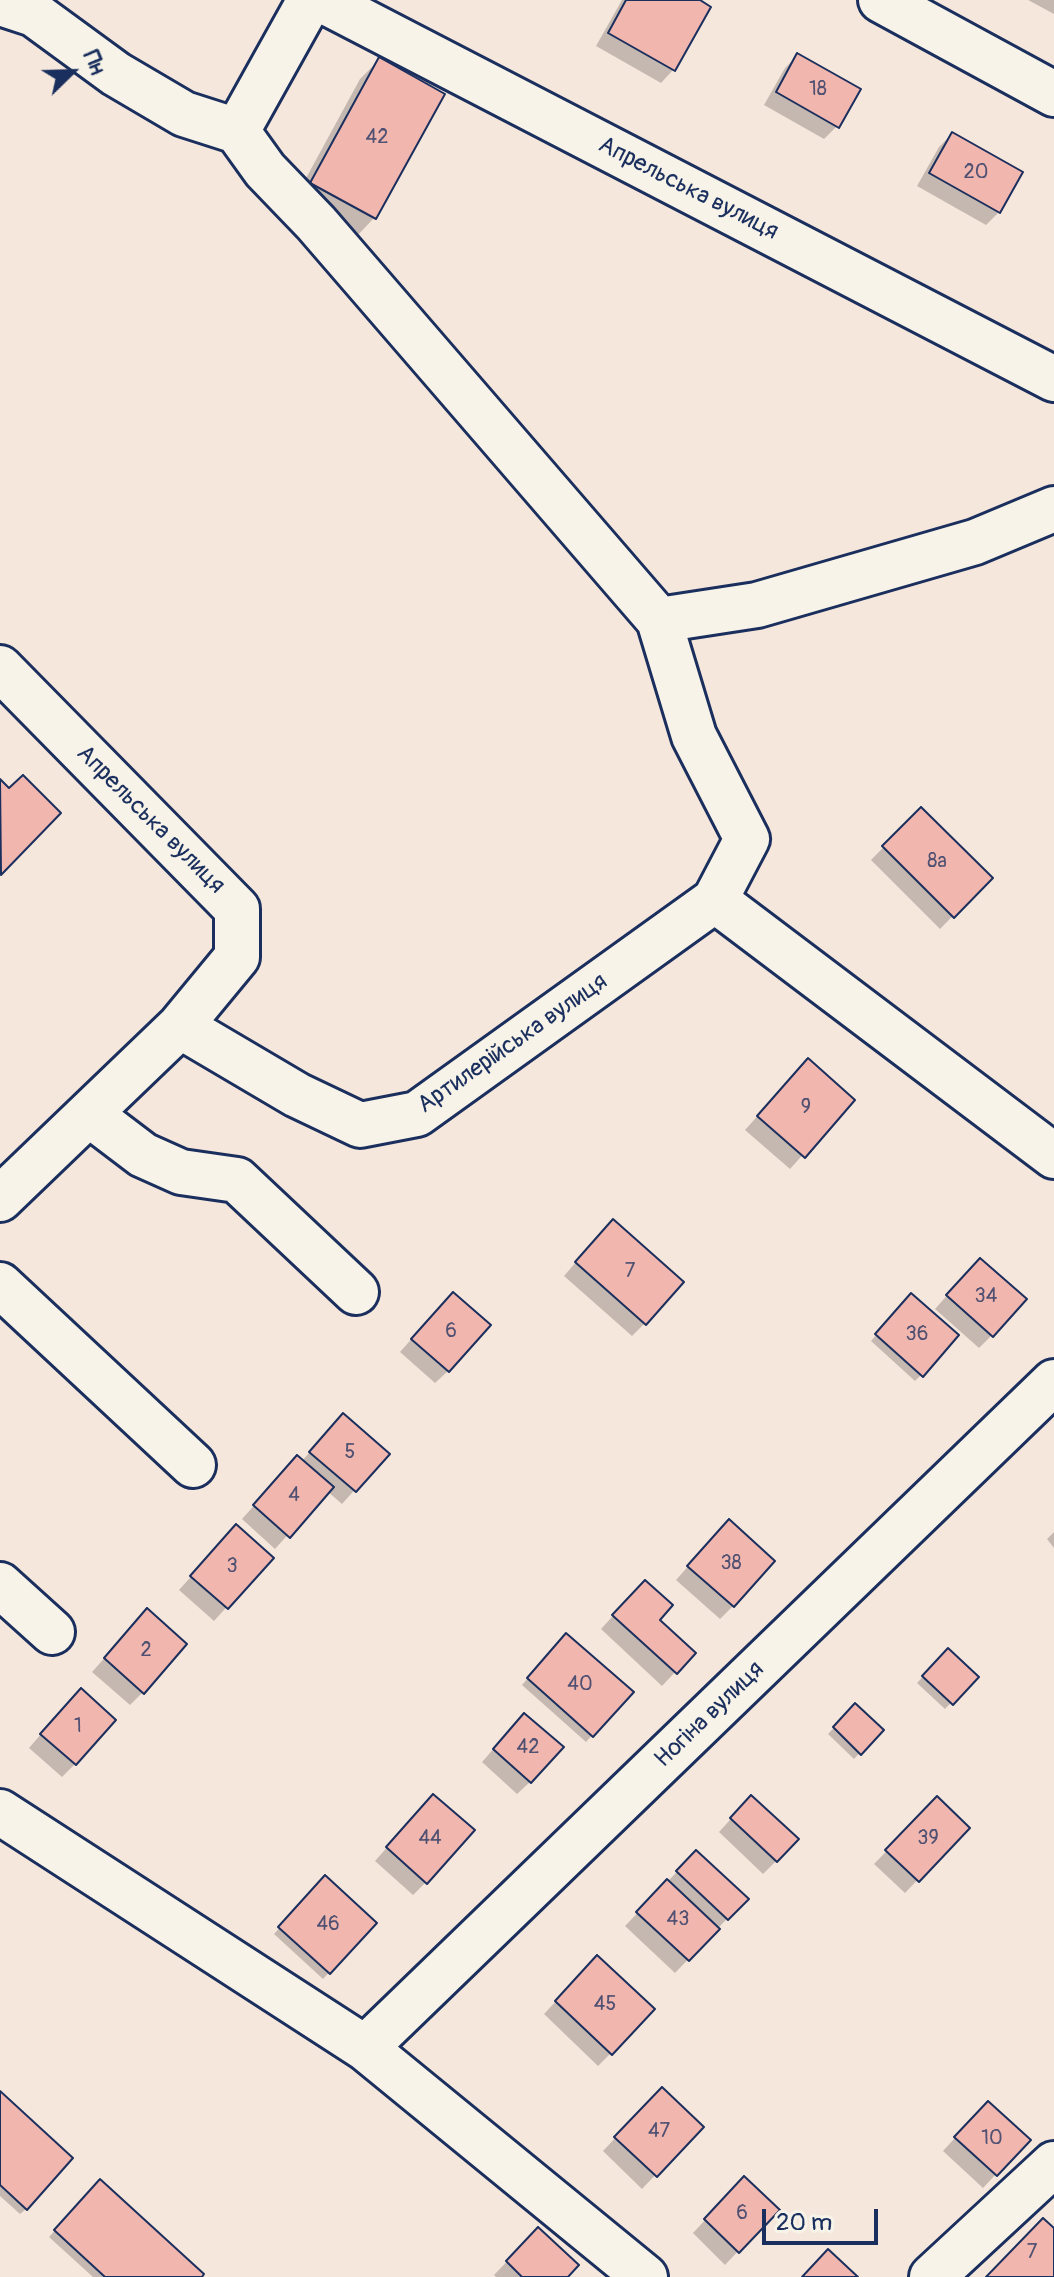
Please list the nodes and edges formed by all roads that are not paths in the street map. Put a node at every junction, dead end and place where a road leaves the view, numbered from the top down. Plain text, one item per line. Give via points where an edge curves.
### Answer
1 (310, 0) edge
2 (322, 0) edge
3 (881, 0) edge
4 (0, 3) edge
5 (1054, 94) edge
6 (237, 131) junction
7 (1054, 379) edge
8 (1054, 509) edge
9 (659, 620) junction
10 (0, 668) edge
11 (715, 900) junction
12 (180, 1026) junction
13 (89, 1114) junction
14 (1054, 1156) edge
15 (0, 1199) edge
16 (0, 1285) edge
17 (356, 1292) dead end
18 (1054, 1382) edge
19 (193, 1465) dead end
20 (0, 1585) edge
21 (52, 1632) dead end
22 (0, 1812) edge
23 (365, 2048) junction
24 (1054, 2164) edge
25 (645, 2277) edge
26 (932, 2277) edge

1 - 6 street
2 - 7 street, Апрельська вулиця
3 - 5 street
4 - 6 street via 34,14 116,74 184,114
6 - 9 street via 265,170
8 - 9 street via 975,542 757,605
9 - 11 street via 694,736 747,839
10 - 12 street, Апрельська вулиця via 237,909 237,957
11 - 12 street, Артилерійська вулиця via 417,1114 360,1125 297,1095
11 - 14 street
12 - 13 street
13 - 15 street
13 - 17 street via 143,1155 181,1172 237,1180
16 - 19 street
18 - 23 street, Ногіна вулиця
20 - 21 street
22 - 23 street
23 - 25 street
24 - 26 street

